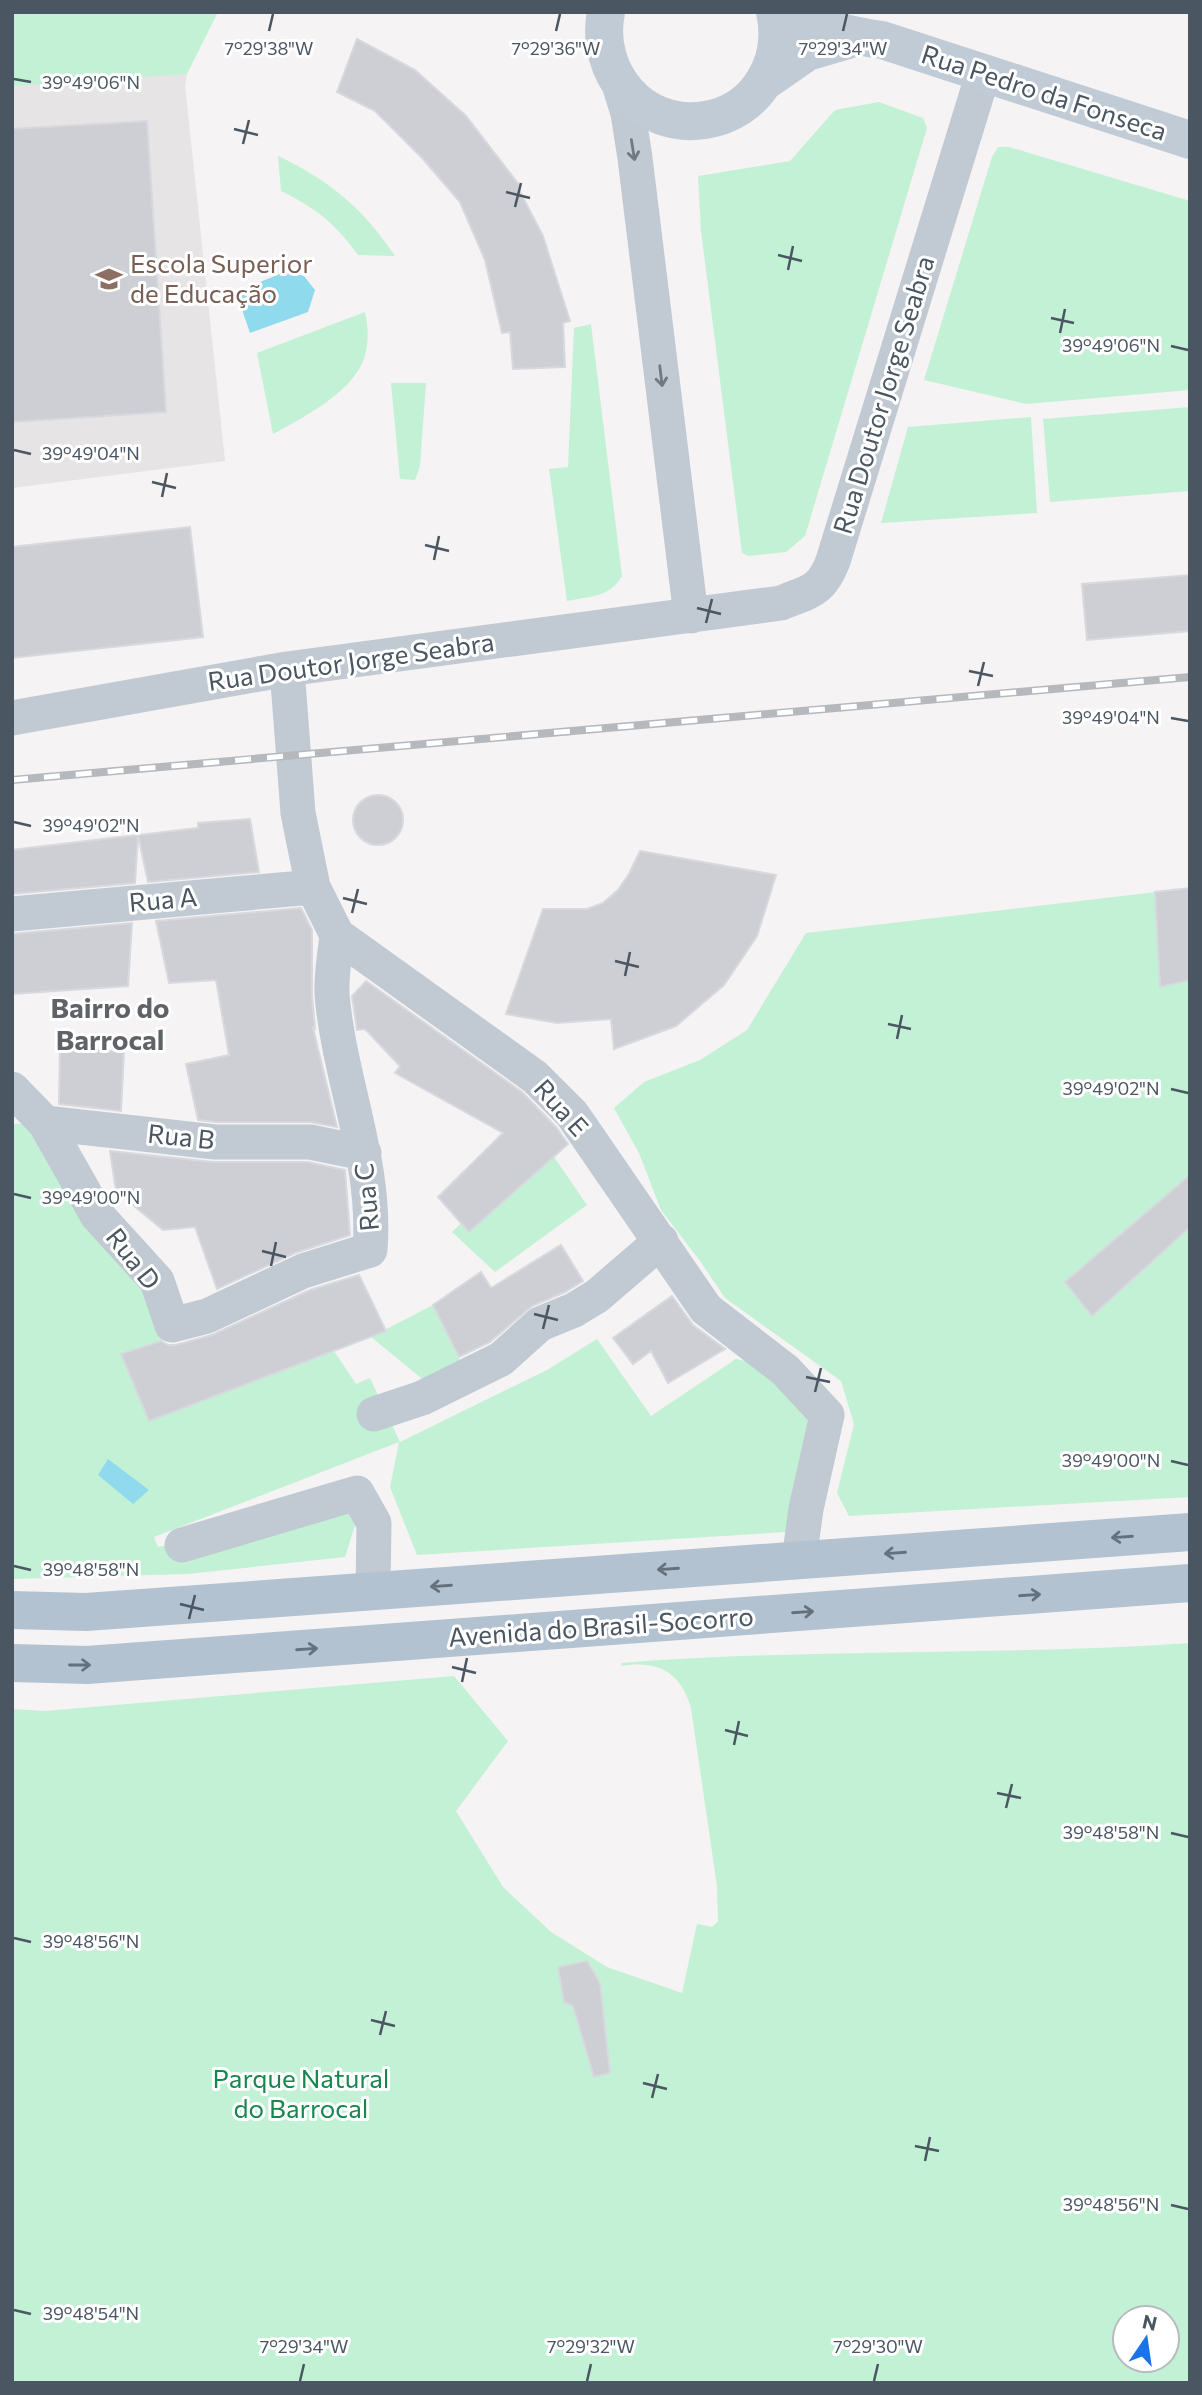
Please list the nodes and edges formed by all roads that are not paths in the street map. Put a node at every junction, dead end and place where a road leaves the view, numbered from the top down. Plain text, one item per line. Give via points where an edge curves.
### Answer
1 (606, 12) edge
2 (775, 12) edge
3 (792, 12) edge
4 (858, 37) junction
5 (983, 74) junction
6 (765, 81) junction
7 (619, 84) junction
8 (1190, 140) edge
9 (691, 616) junction
10 (287, 669) junction
11 (12, 718) edge
12 (313, 887) junction
13 (12, 914) edge
14 (337, 935) junction
15 (12, 1089) edge
16 (46, 1123) junction
17 (364, 1153) junction
18 (661, 1241) junction
19 (172, 1325) joint
20 (374, 1414) dead end
21 (1190, 1532) edge
22 (182, 1545) dead end
23 (799, 1560) junction
24 (1190, 1583) edge
25 (373, 1591) junction
26 (12, 1610) edge
27 (12, 1663) edge

1 - 7 main road via 604,47
2 - 6 main road via 779,28 776,56
3 - 4 main road, Rua Pedro da Fonseca
4 - 5 main road, Rua Pedro da Fonseca via 882,40
4 - 6 main road, Rua Pedro da Fonseca via 807,52
5 - 8 main road, Rua Pedro da Fonseca
5 - 9 street, Rua Doutor Jorge Seabra via 827,577 818,588 781,603
6 - 7 main road, Rua Pedro da Fonseca via 749,100 728,113 680,121 635,102
7 -> 9 street via 635,159
9 - 10 street, Rua Doutor Jorge Seabra
10 - 11 street, Rua Doutor Jorge Seabra
10 - 12 street, Rua E via 298,813
12 - 13 street, Rua A
12 - 14 street, Rua E
14 - 17 street, Rua C via 332,992
14 - 18 street, Rua E via 535,1077 572,1114
15 - 16 street
16 - 17 street, Rua B via 215,1142 310,1142
16 - 19 street, Rua D via 97,1215 157,1281
17 - 19 street, Rua C via 372,1223 370,1250 303,1271 207,1316
18 - 20 street via 597,1296 540,1324 501,1359 422,1398
18 - 23 street, Rua E via 706,1309 785,1370 827,1415
21 -> 23 main road, Avenida do Brasil-Socorro
22 - 25 street via 357,1493 374,1523
23 -> 25 main road, Avenida do Brasil-Socorro
27 -> 24 main road, Avenida do Brasil-Socorro via 101,1664
25 - 26 main road, Avenida do Brasil-Socorro via 86,1612

